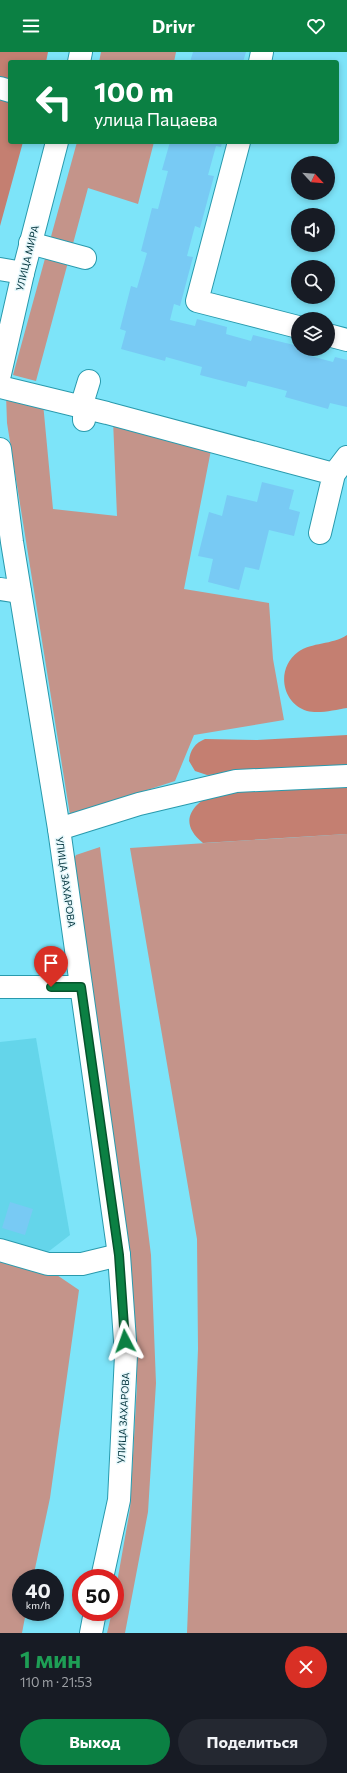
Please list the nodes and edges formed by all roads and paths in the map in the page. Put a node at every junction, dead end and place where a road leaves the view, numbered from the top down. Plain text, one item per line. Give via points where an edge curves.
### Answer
1 (57, 144) edge
2 (238, 144) edge
3 (30, 243) junction
4 (86, 258) dead end
5 (0, 269) edge
6 (22, 273) junction
7 (291, 325) edge
8 (335, 337) edge
9 (347, 340) edge
10 (0, 374) edge
11 (89, 381) dead end
12 (0, 387) edge
13 (83, 415) junction
14 (0, 450) edge
15 (347, 457) edge
16 (334, 474) junction
17 (320, 533) dead end
18 (10, 590) edge
19 (347, 776) edge
20 (59, 829) junction
21 (0, 987) edge
22 (81, 987) junction
23 (0, 1250) edge
24 (119, 1255) junction
25 (104, 1569) edge
26 (93, 1621) edge
27 (91, 1633) edge

1 - 3 main road, УЛИЦА МИРА
2 - 7 main road via 197,301
3 - 4 main road
3 - 6 main road, УЛИЦА МИРА
5 - 6 main road
6 - 10 main road, УЛИЦА МИРА
8 - 9 main road
11 - 13 main road
12 - 13 main road
13 - 16 main road
14 - 18 main road, УЛИЦА ЗАХАРОВА
15 - 16 main road
16 - 17 main road
18 - 20 main road, УЛИЦА ЗАХАРОВА
19 - 20 main road via 236,782 139,804
20 - 22 main road, УЛИЦА ЗАХАРОВА
21 - 22 main road
22 - 24 main road, УЛИЦА ЗАХАРОВА
23 - 24 main road via 48,1264 82,1264
24 - 25 main road, УЛИЦА ЗАХАРОВА via 126,1355 124,1408 119,1500
26 - 27 main road

